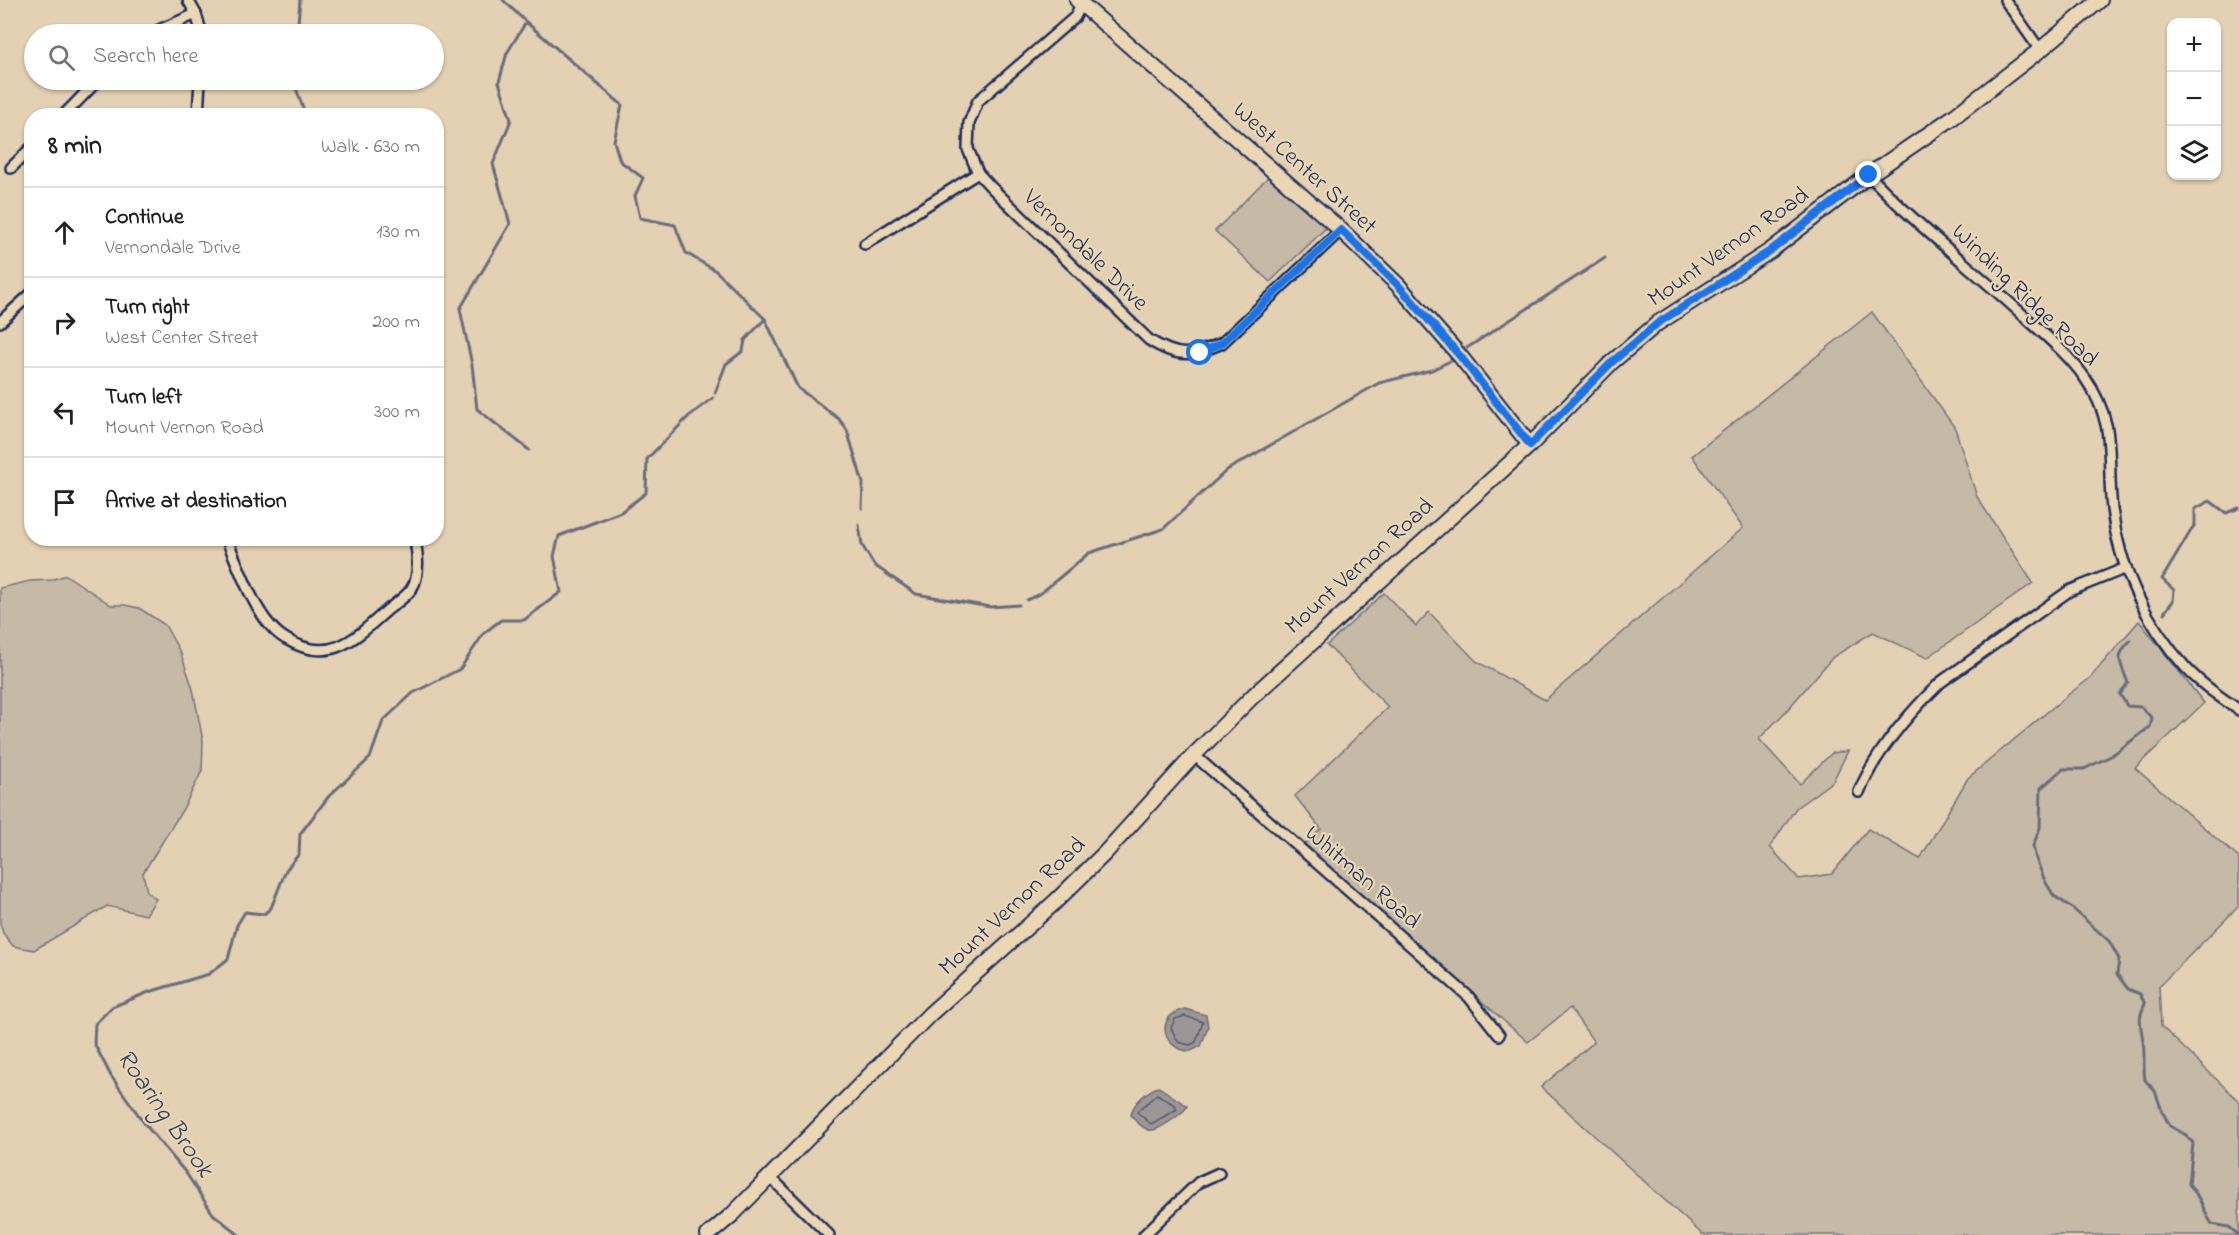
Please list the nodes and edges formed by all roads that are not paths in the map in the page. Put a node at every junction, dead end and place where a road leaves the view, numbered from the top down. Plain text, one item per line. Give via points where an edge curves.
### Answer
1 (188, 0) edge
2 (2005, 0) edge
3 (2100, 0) edge
4 (1080, 1) edge
5 (196, 14) junction
6 (173, 24) edge
7 (199, 24) edge
8 (2040, 50) junction
9 (88, 90) edge
10 (199, 90) edge
11 (71, 108) edge
12 (198, 108) edge
13 (24, 155) edge
14 (11, 168) dead end
15 (978, 173) junction
16 (1869, 175) junction
17 (1341, 230) junction
18 (865, 244) dead end
19 (24, 300) edge
20 (0, 322) edge
21 (1530, 445) junction
22 (230, 546) edge
23 (415, 546) edge
24 (2126, 568) junction
25 (2239, 710) edge
26 (1194, 755) junction
27 (1859, 792) dead end
28 (1499, 1035) dead end
29 (1219, 1173) dead end
30 (769, 1176) junction
31 (708, 1235) edge
32 (829, 1235) edge
33 (1144, 1235) edge

1 - 5 street
2 - 8 street
3 - 8 main road, Mount Vernon Road
4 - 15 street, Vernondale Drive via 1075,16 1060,31 978,100 969,123 968,149
4 - 17 main road, West Center Street
5 - 6 street
5 - 7 street
8 - 16 main road, Mount Vernon Road
9 - 11 street
10 - 12 street
13 - 14 street
15 - 17 street, Vernondale Drive via 1149,340 1165,350 1181,353 1200,353 1222,343
15 - 18 street
16 - 21 main road, Mount Vernon Road via 1770,251 1658,323 1612,362
16 - 24 street, Winding Ridge Road via 2043,333 2085,377 2106,419 2112,508
17 - 21 main road, West Center Street via 1398,285
19 - 20 street
21 - 26 main road, Mount Vernon Road via 1283,668
22 - 23 street via 262,616 284,639 306,648 332,650 355,639 412,588 417,567
24 - 25 street, Winding Ridge Road via 2140,603 2164,641 2186,668
24 - 27 street via 2069,591 1941,682 1869,770
26 - 28 street, Whitman Road via 1469,998
26 - 30 main road, Mount Vernon Road via 1055,902 930,1014
29 - 33 street via 1198,1182
30 - 31 main road, Mount Vernon Road
30 - 32 street

